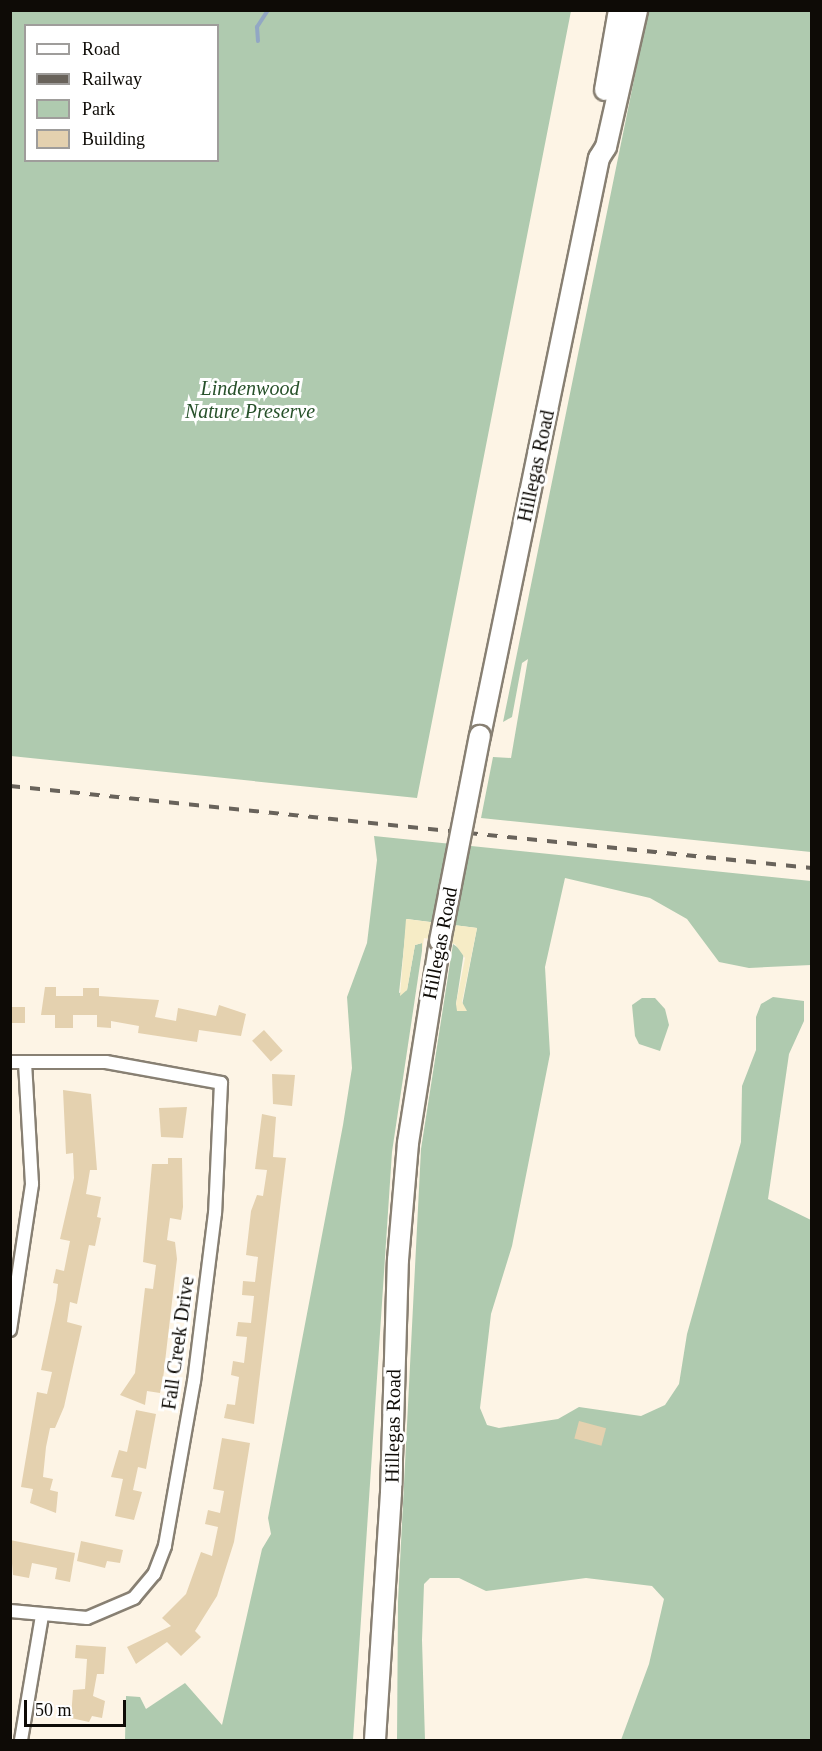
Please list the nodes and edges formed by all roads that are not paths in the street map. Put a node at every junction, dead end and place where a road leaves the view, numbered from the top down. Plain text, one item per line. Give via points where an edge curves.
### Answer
1 (619, 10) edge
2 (637, 10) edge
3 (599, 158) junction
4 (10, 1062) edge
5 (26, 1062) junction
6 (10, 1330) edge
7 (10, 1611) edge
8 (42, 1616) junction
9 (21, 1740) edge
10 (375, 1740) edge

1 - 3 main road, Hillegas Road via 596,146
2 - 3 main road, Hillegas Road via 606,147
3 - 10 main road, Hillegas Road, bridge via 440,941 408,1143 398,1260 392,1493
4 - 5 street
5 - 6 street via 32,1186
5 - 8 street, Fall Creek Drive via 106,1062 221,1083 215,1213 194,1381 165,1546 154,1574 134,1598 87,1618
7 - 8 street
8 - 9 street

